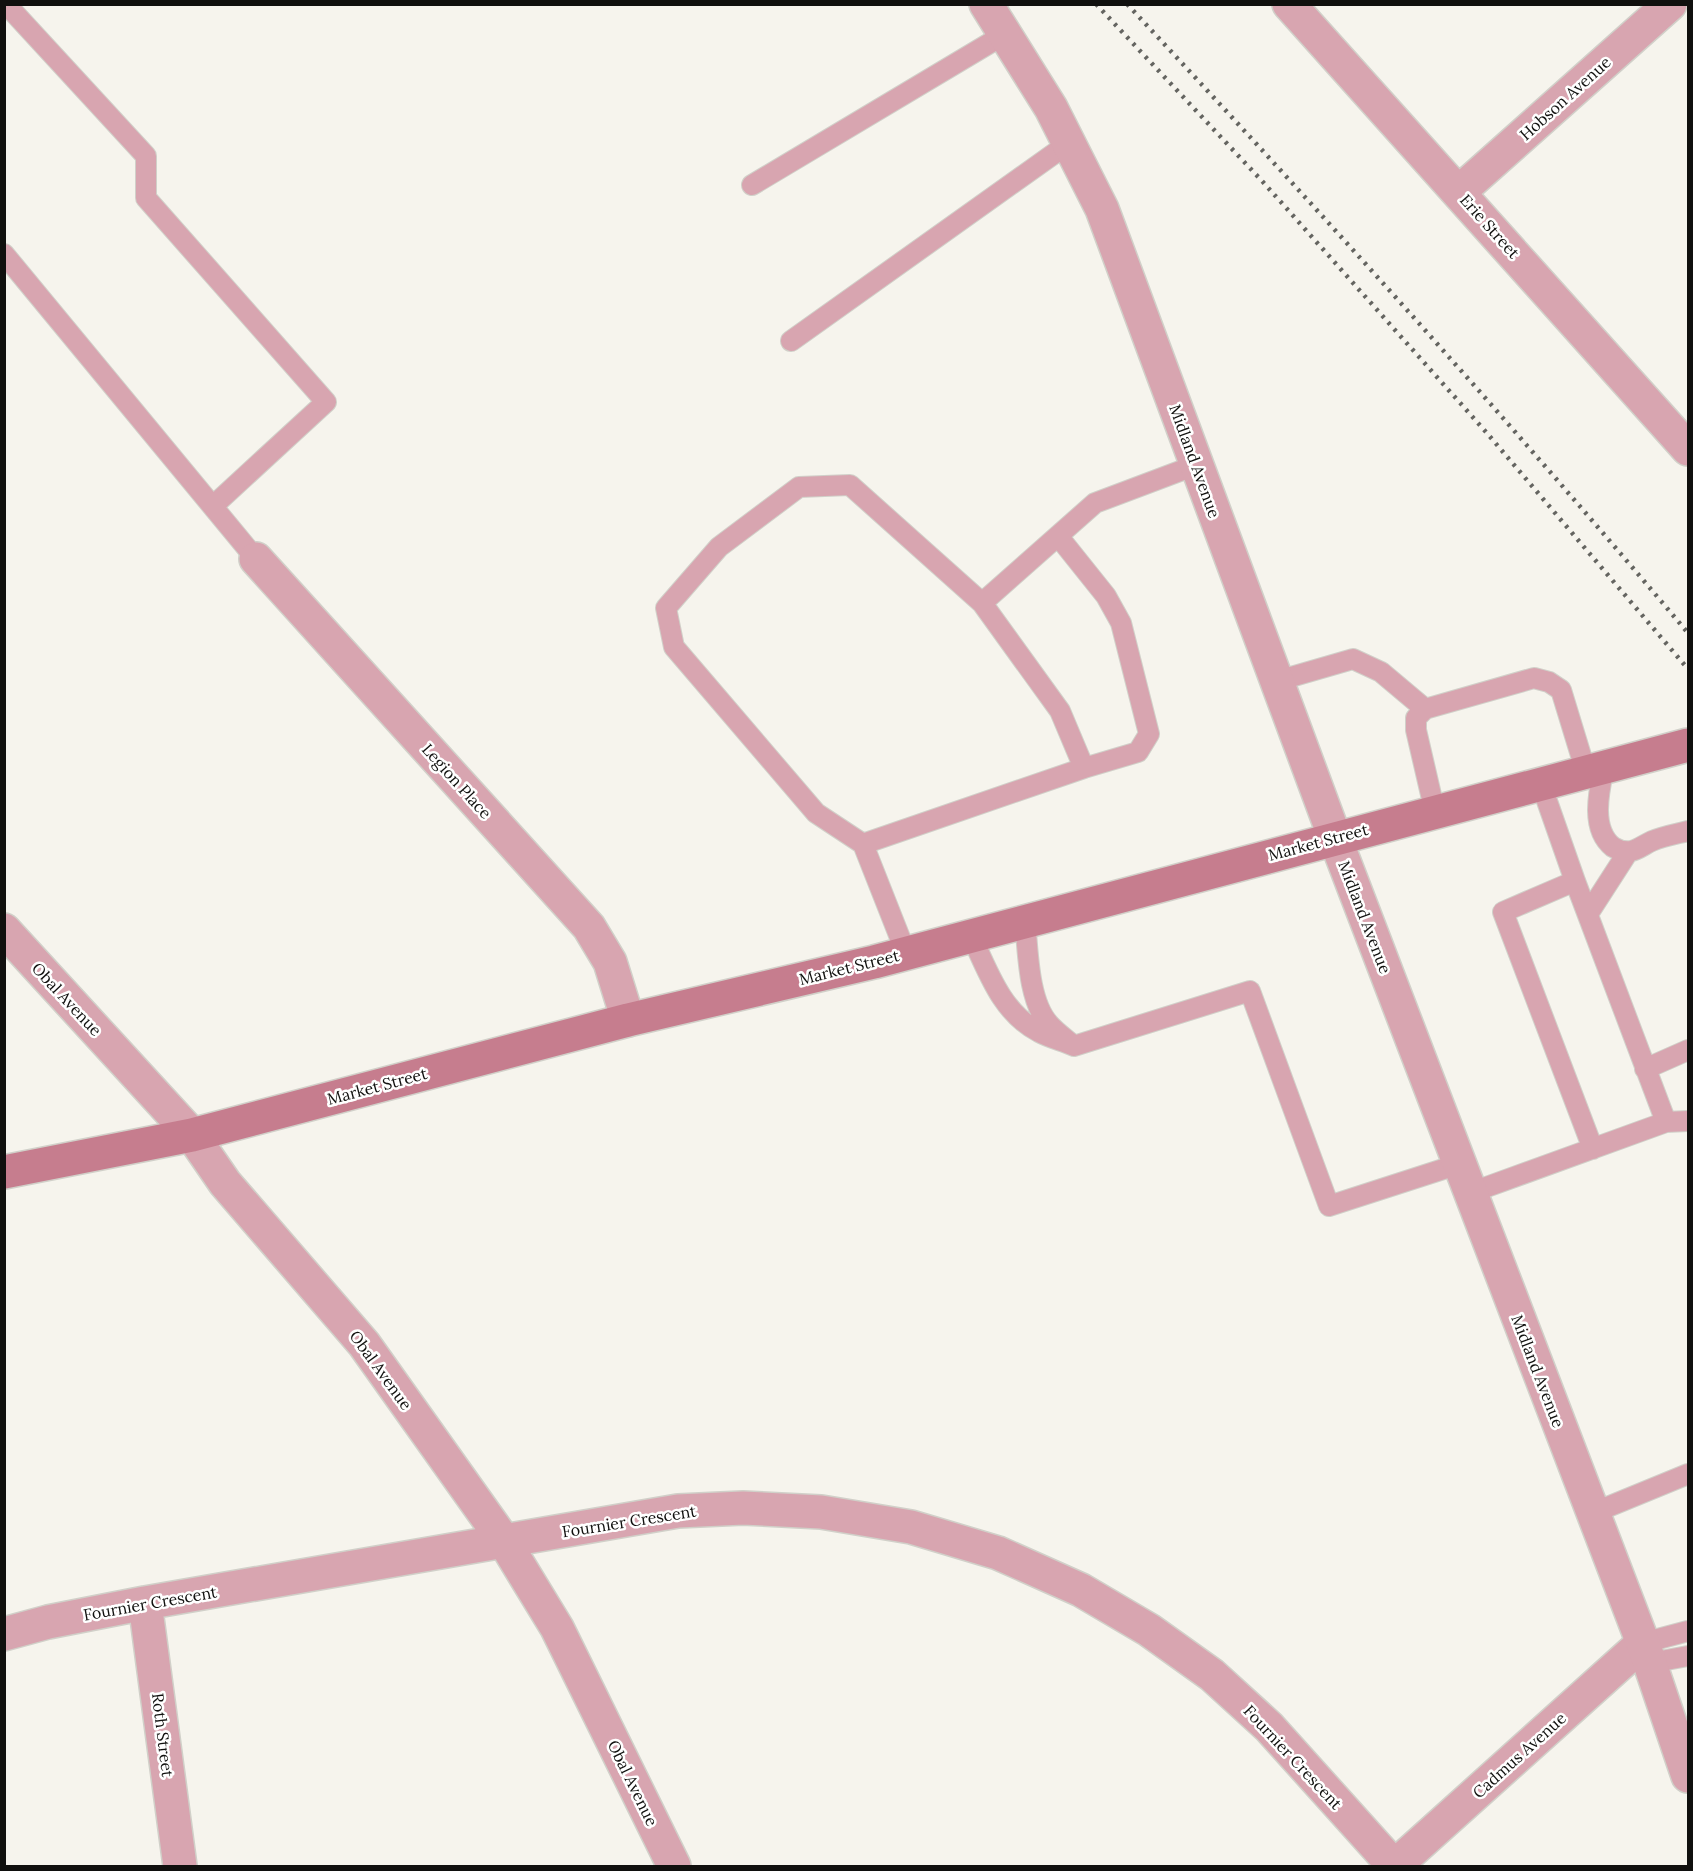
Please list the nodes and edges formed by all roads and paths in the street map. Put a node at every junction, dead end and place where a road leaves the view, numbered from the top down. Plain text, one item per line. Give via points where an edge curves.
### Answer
1 (6, 4) edge
2 (987, 4) edge
3 (1289, 4) edge
4 (1670, 4) edge
5 (1005, 34) junction
6 (1069, 143) junction
7 (752, 185) dead end
8 (1459, 192) junction
9 (4, 254) edge
10 (791, 341) dead end
11 (1689, 449) edge
12 (1197, 465) junction
13 (213, 506) junction
14 (1058, 536) junction
15 (256, 559) joint
16 (982, 603) junction
17 (1277, 681) junction
18 (1425, 709) junction
19 (1689, 745) edge
20 (1084, 768) junction
21 (1595, 769) junction
22 (1541, 783) junction
23 (1435, 812) junction
24 (1689, 831) edge
25 (1335, 838) junction
26 (863, 844) junction
27 (1628, 852) junction
28 (1575, 881) junction
29 (1588, 914) junction
30 (1025, 921) junction
31 (4, 930) edge
32 (971, 935) junction
33 (906, 953) junction
34 (628, 1020) junction
35 (1074, 1046) junction
36 (1689, 1050) edge
37 (1645, 1069) junction
38 (1689, 1121) edge
39 (1666, 1122) junction
40 (192, 1135) junction
41 (1593, 1149) junction
42 (4, 1172) edge
43 (1464, 1178) junction
44 (1689, 1474) edge
45 (1593, 1513) junction
46 (504, 1541) junction
47 (145, 1603) junction
48 (1689, 1631) edge
49 (4, 1634) edge
50 (1646, 1653) junction
51 (1689, 1656) edge
52 (1689, 1776) edge
53 (180, 1866) edge
54 (674, 1866) edge
55 (1395, 1866) edge

1 - 13 lane via 146,156 146,198 326,402
2 - 5 street, Midland Avenue
3 - 8 street, Erie Street
4 - 8 street, Hobson Avenue
5 - 6 street, Midland Avenue
5 - 7 lane
6 - 10 lane
6 - 12 street, Midland Avenue via 1102,209
8 - 11 street, Erie Street
9 - 13 lane
12 - 14 lane via 1095,503
12 - 17 street, Midland Avenue
13 - 15 lane
14 - 16 lane
14 - 20 lane via 1106,596 1121,623 1149,734 1138,752
15 - 34 street, Legion Place via 589,927 609,962
16 - 20 lane via 1060,711
16 - 26 lane via 850,484 799,487 719,547 666,608 674,647 816,813
17 - 18 lane via 1353,659 1381,672
17 - 25 street, Midland Avenue
18 - 21 lane via 1534,678 1549,682 1561,690
18 - 23 lane via 1416,718 1416,730
19 - 21 main road, Market Street
20 - 26 lane
21 - 22 main road, Market Street
21 - 27 lane via 1601,828 1616,849
22 - 23 main road, Market Street
22 - 28 lane
23 - 25 main road, Market Street
24 - 27 lane
25 - 30 main road, Market Street
25 - 43 street, Midland Avenue
26 - 33 lane
27 - 29 lane
28 - 29 lane
28 - 41 lane via 1503,912
29 - 37 lane
30 - 32 main road, Market Street
30 - 35 lane via 1030,976 1038,1005 1048,1023
31 - 40 street, Obal Avenue
32 - 33 main road, Market Street
32 - 35 lane via 997,991 1017,1018 1040,1033
33 - 34 main road, Market Street
34 - 40 main road, Market Street
35 - 43 lane via 1250,991 1329,1206
36 - 37 lane
37 - 39 lane
38 - 39 lane
39 - 41 lane
40 - 42 main road, Market Street
40 - 46 street, Obal Avenue via 225,1183 364,1344
41 - 43 lane
43 - 45 street, Midland Avenue
44 - 45 lane
45 - 50 street, Midland Avenue
46 - 47 street, Fournier Crescent
46 - 54 street, Obal Avenue via 557,1629
46 - 55 street, Fournier Crescent via 678,1511 744,1508 821,1512 911,1527 998,1553 1081,1590 1149,1630 1212,1675 1269,1727
47 - 49 street, Fournier Crescent
47 - 53 street, Roth Street
48 - 50 lane
50 - 51 lane
50 - 52 street, Midland Avenue
50 - 55 street, Cadmus Avenue

